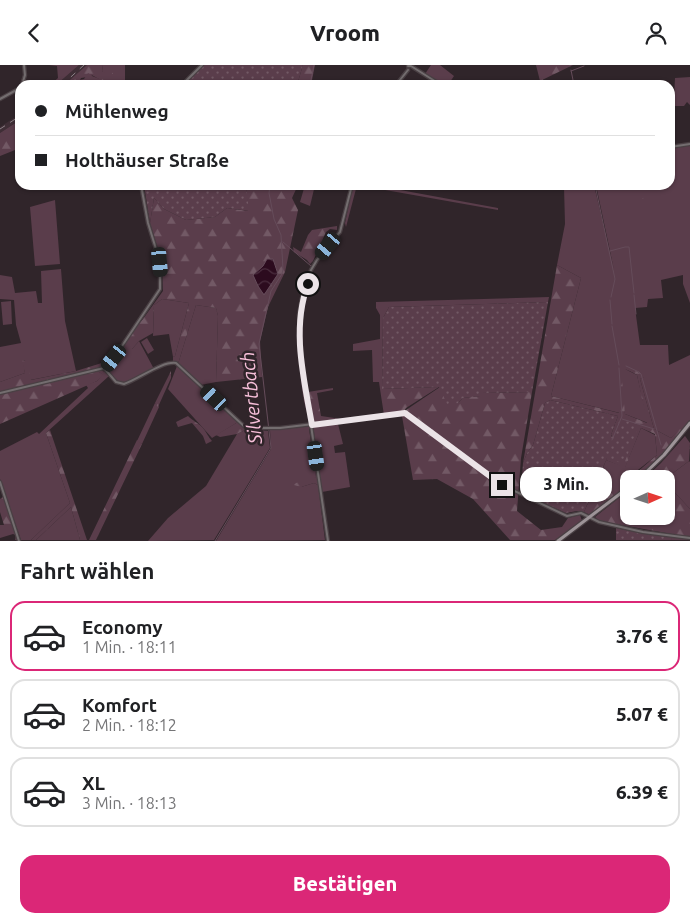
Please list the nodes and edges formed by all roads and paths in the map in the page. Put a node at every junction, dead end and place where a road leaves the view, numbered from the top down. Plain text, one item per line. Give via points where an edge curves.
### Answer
1 (24, 65) edge
2 (202, 65) edge
3 (409, 67) edge
4 (24, 80) edge
5 (187, 80) edge
6 (400, 80) edge
7 (432, 80) edge
8 (15, 91) edge
9 (0, 99) edge
10 (690, 144) edge
11 (675, 146) edge
12 (142, 190) edge
13 (351, 190) edge
14 (104, 368) junction
15 (0, 393) edge
16 (690, 423) edge
17 (312, 425) junction
18 (649, 470) edge
19 (0, 483) edge
20 (620, 494) edge
21 (589, 518) junction
22 (690, 538) edge
23 (19, 541) edge
24 (328, 541) edge
25 (558, 541) edge

1 - 4 street
2 - 5 street
3 - 6 street
3 - 7 street
8 - 9 street
10 - 11 street
12 - 14 street via 160,262 160,289
13 - 17 street via 340,232 316,260 301,307 302,364
14 - 15 street
14 - 17 street via 116,381 124,384 176,363 244,427
16 - 18 main road
17 - 21 street via 408,414 502,485 567,516 581,513
17 - 24 street
19 - 23 street
20 - 21 main road
21 - 22 street via 643,532
21 - 25 main road

